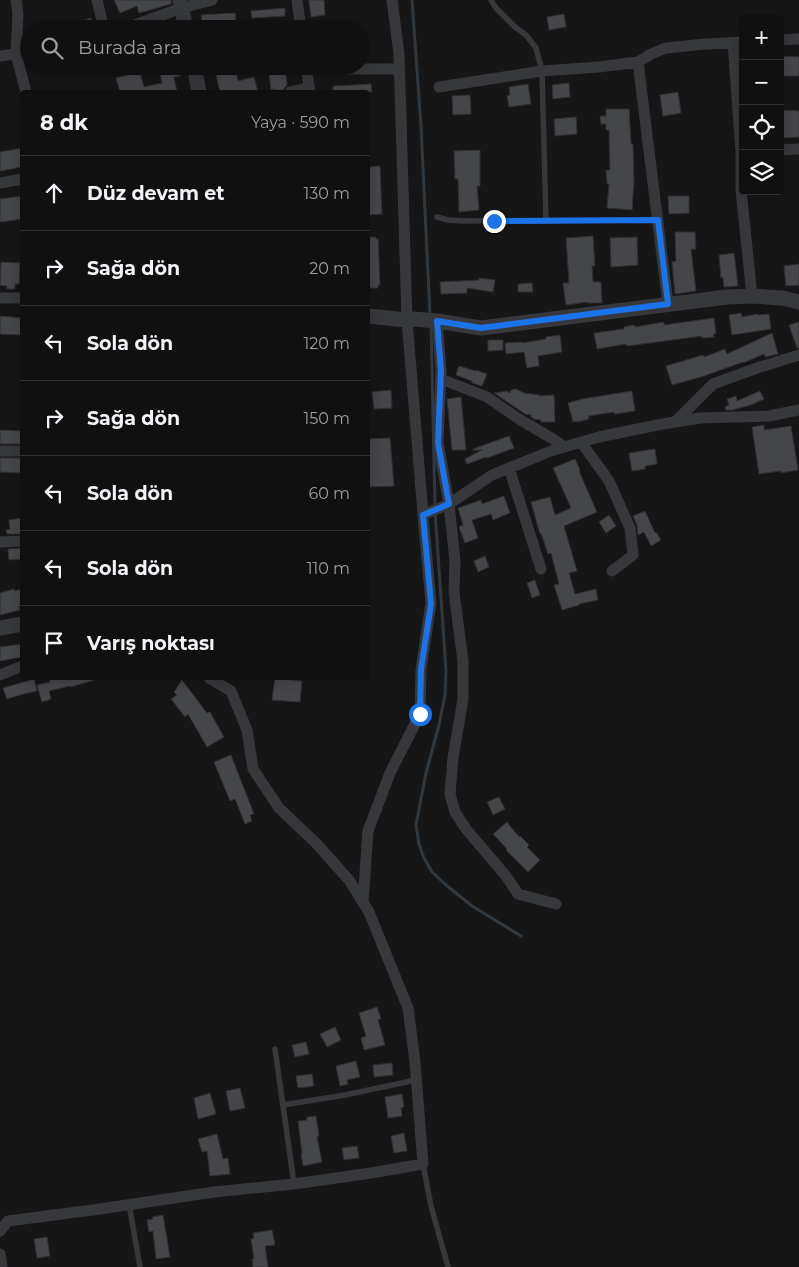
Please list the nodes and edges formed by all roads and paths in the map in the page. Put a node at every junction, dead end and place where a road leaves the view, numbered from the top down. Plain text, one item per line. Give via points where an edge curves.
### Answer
1 (16, 0) edge
2 (97, 0) edge
3 (212, 0) edge
4 (297, 0) edge
5 (392, 0) edge
6 (491, 0) edge
7 (181, 4) edge
8 (102, 20) edge
9 (144, 20) edge
10 (184, 20) edge
11 (300, 20) edge
12 (799, 39) edge
13 (784, 40) edge
14 (738, 43) edge
15 (20, 53) edge
16 (16, 54) junction
17 (0, 56) edge
18 (638, 62) junction
19 (20, 69) edge
20 (370, 69) edge
21 (399, 70) junction
22 (542, 71) junction
23 (22, 75) edge
24 (196, 75) edge
25 (307, 75) edge
26 (439, 87) dead end
27 (25, 90) edge
28 (199, 90) edge
29 (309, 90) edge
30 (799, 149) edge
31 (742, 150) edge
32 (784, 150) edge
33 (20, 179) edge
34 (0, 183) edge
35 (742, 195) edge
36 (437, 217) dead end
37 (658, 220) junction
38 (546, 221) junction
39 (752, 296) junction
40 (0, 298) edge
41 (20, 298) edge
42 (799, 302) edge
43 (668, 304) junction
44 (370, 316) edge
45 (410, 319) junction
46 (437, 321) junction
47 (799, 355) edge
48 (441, 379) junction
49 (799, 410) edge
50 (675, 422) junction
51 (581, 442) junction
52 (564, 447) junction
53 (20, 450) edge
54 (0, 451) edge
55 (509, 468) junction
56 (446, 505) junction
57 (427, 514) junction
58 (20, 541) edge
59 (0, 542) edge
60 (542, 569) dead end
61 (612, 571) dead end
62 (20, 624) edge
63 (0, 628) edge
64 (20, 667) edge
65 (2, 673) edge
66 (212, 680) edge
67 (363, 902) junction
68 (556, 904) dead end
69 (275, 1049) dead end
70 (416, 1080) junction
71 (283, 1105) junction
72 (423, 1164) junction
73 (294, 1184) junction
74 (129, 1204) junction
75 (0, 1231) edge
76 (0, 1254) edge
77 (2, 1267) edge
78 (140, 1267) edge
79 (448, 1267) edge

1 - 16 street
2 - 8 street
3 - 7 street
4 - 11 street
5 - 21 street
6 - 22 lane via 536,48
7 - 9 street
7 - 10 street
12 - 13 street
14 - 18 street via 666,48
14 - 31 street
15 - 16 street
16 - 17 street
16 - 19 street
18 - 22 street
18 - 37 street
20 - 21 street
21 - 45 street
22 - 26 street
22 - 38 lane
23 - 27 street
24 - 28 street
25 - 29 street
30 - 32 street
33 - 34 street
35 - 39 street
36 - 38 lane via 462,221
37 - 38 lane
37 - 43 street
39 - 42 street
39 - 43 street
40 - 41 street
43 - 46 street via 481,328
44 - 45 street
45 - 46 street
45 - 57 street
46 - 48 street
47 - 50 street via 713,384
48 - 52 street via 487,397
48 - 56 street via 438,443
49 - 50 street via 768,416
50 - 51 street
51 - 52 street
51 - 61 street via 609,481 630,528 633,555
52 - 55 street
53 - 54 street
55 - 56 street via 492,475
55 - 60 street
56 - 57 street
56 - 68 street via 455,561 454,592 463,661 463,699 453,758 452,803 466,829 518,894
57 - 67 street via 431,604 421,669 420,714 390,773 368,831
58 - 59 street
62 - 63 street
64 - 65 street
66 - 67 street via 231,691 247,730 253,769 278,808 349,880
67 - 70 street via 408,1008
69 - 71 lane
70 - 71 lane
70 - 72 street
71 - 73 lane
72 - 73 street
72 - 79 lane
73 - 74 street
74 - 75 street via 8,1221
74 - 78 lane
76 - 77 street

